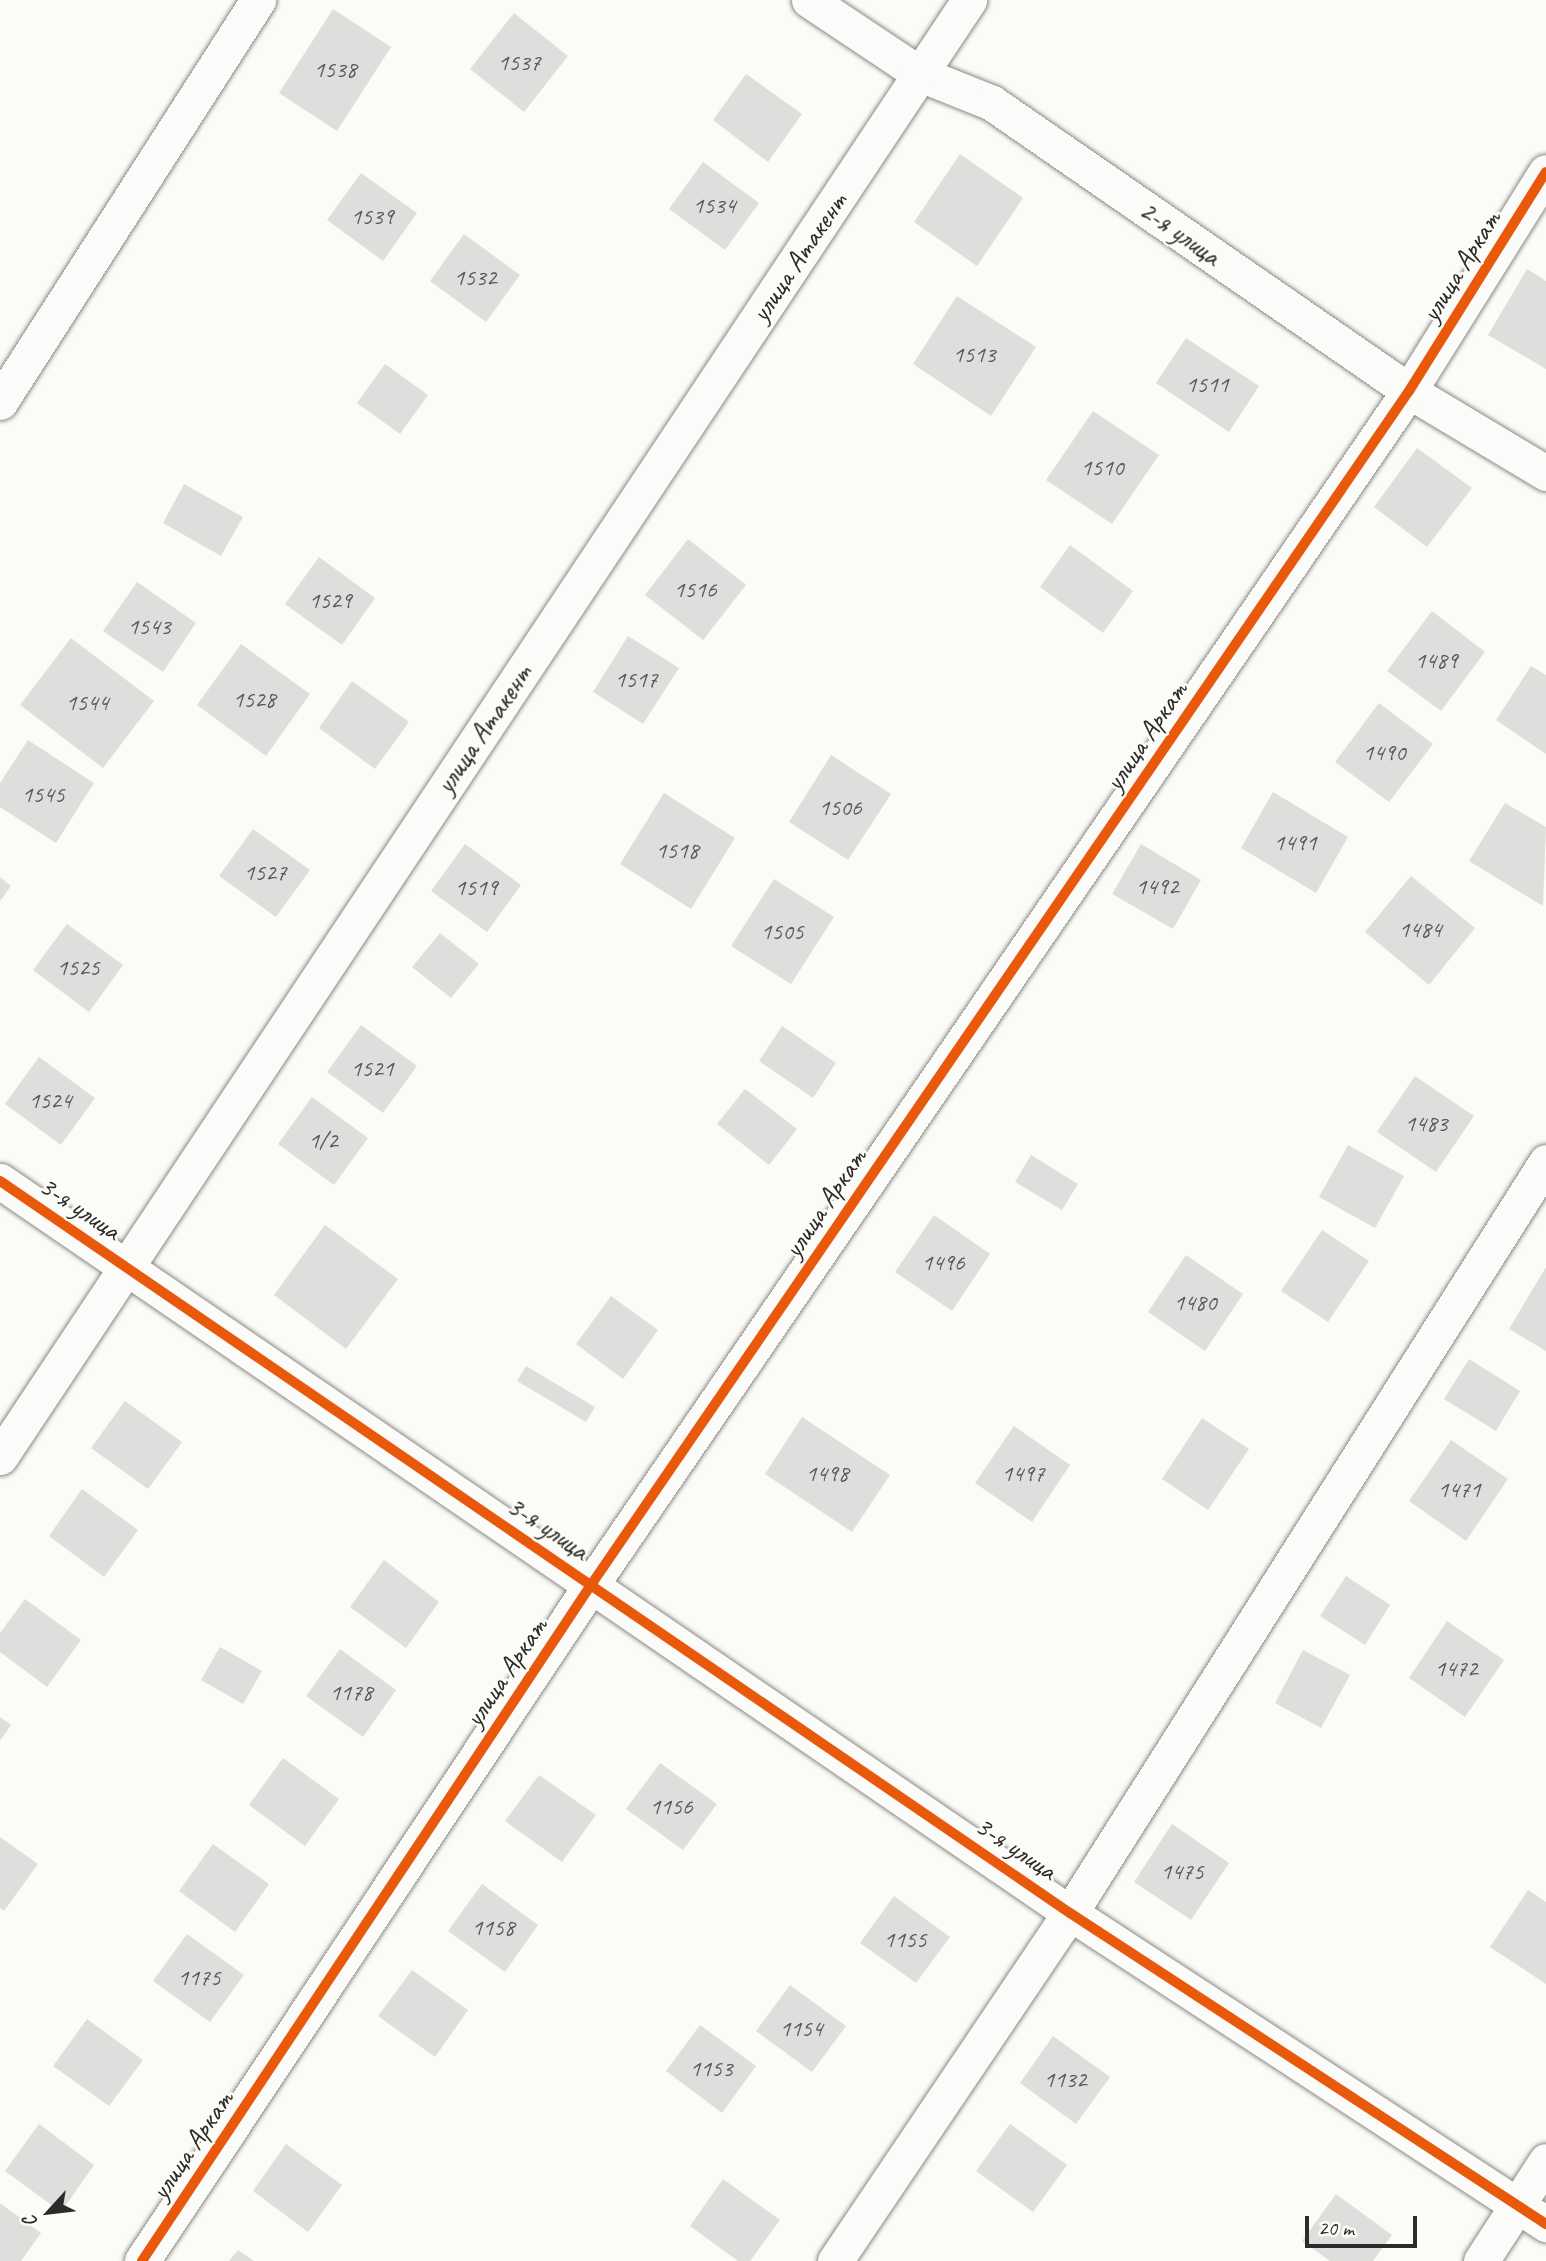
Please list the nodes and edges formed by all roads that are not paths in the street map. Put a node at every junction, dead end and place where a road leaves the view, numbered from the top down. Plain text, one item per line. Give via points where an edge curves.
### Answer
1 (258, 0) edge
2 (809, 0) edge
3 (969, 0) edge
4 (920, 74) junction
5 (1546, 172) edge
6 (1409, 391) junction
7 (0, 402) edge
8 (1546, 473) edge
9 (1546, 1162) edge
10 (0, 1181) edge
11 (126, 1267) junction
12 (0, 1457) edge
13 (591, 1585) junction
14 (1070, 1913) junction
15 (1546, 2161) edge
16 (1516, 2205) junction
17 (1546, 2224) edge
18 (142, 2261) edge
19 (835, 2261) edge
20 (1481, 2261) edge

1 - 7 street
2 - 4 street, 2-я улица
3 - 4 street, улица Атакент
4 - 6 street, 2-я улица via 992,103
4 - 11 street, улица Атакент
5 - 6 street, улица Аркат
6 - 8 street, 2-я улица
6 - 13 street, улица Аркат
9 - 14 street
10 - 11 street, 3-я улица
11 - 12 street, улица Атакент
11 - 13 street, 3-я улица
13 - 14 street, 3-я улица
13 - 18 street, улица Аркат
14 - 16 street, 3-я улица
14 - 19 street
15 - 16 street
16 - 17 street, 3-я улица
16 - 20 street

